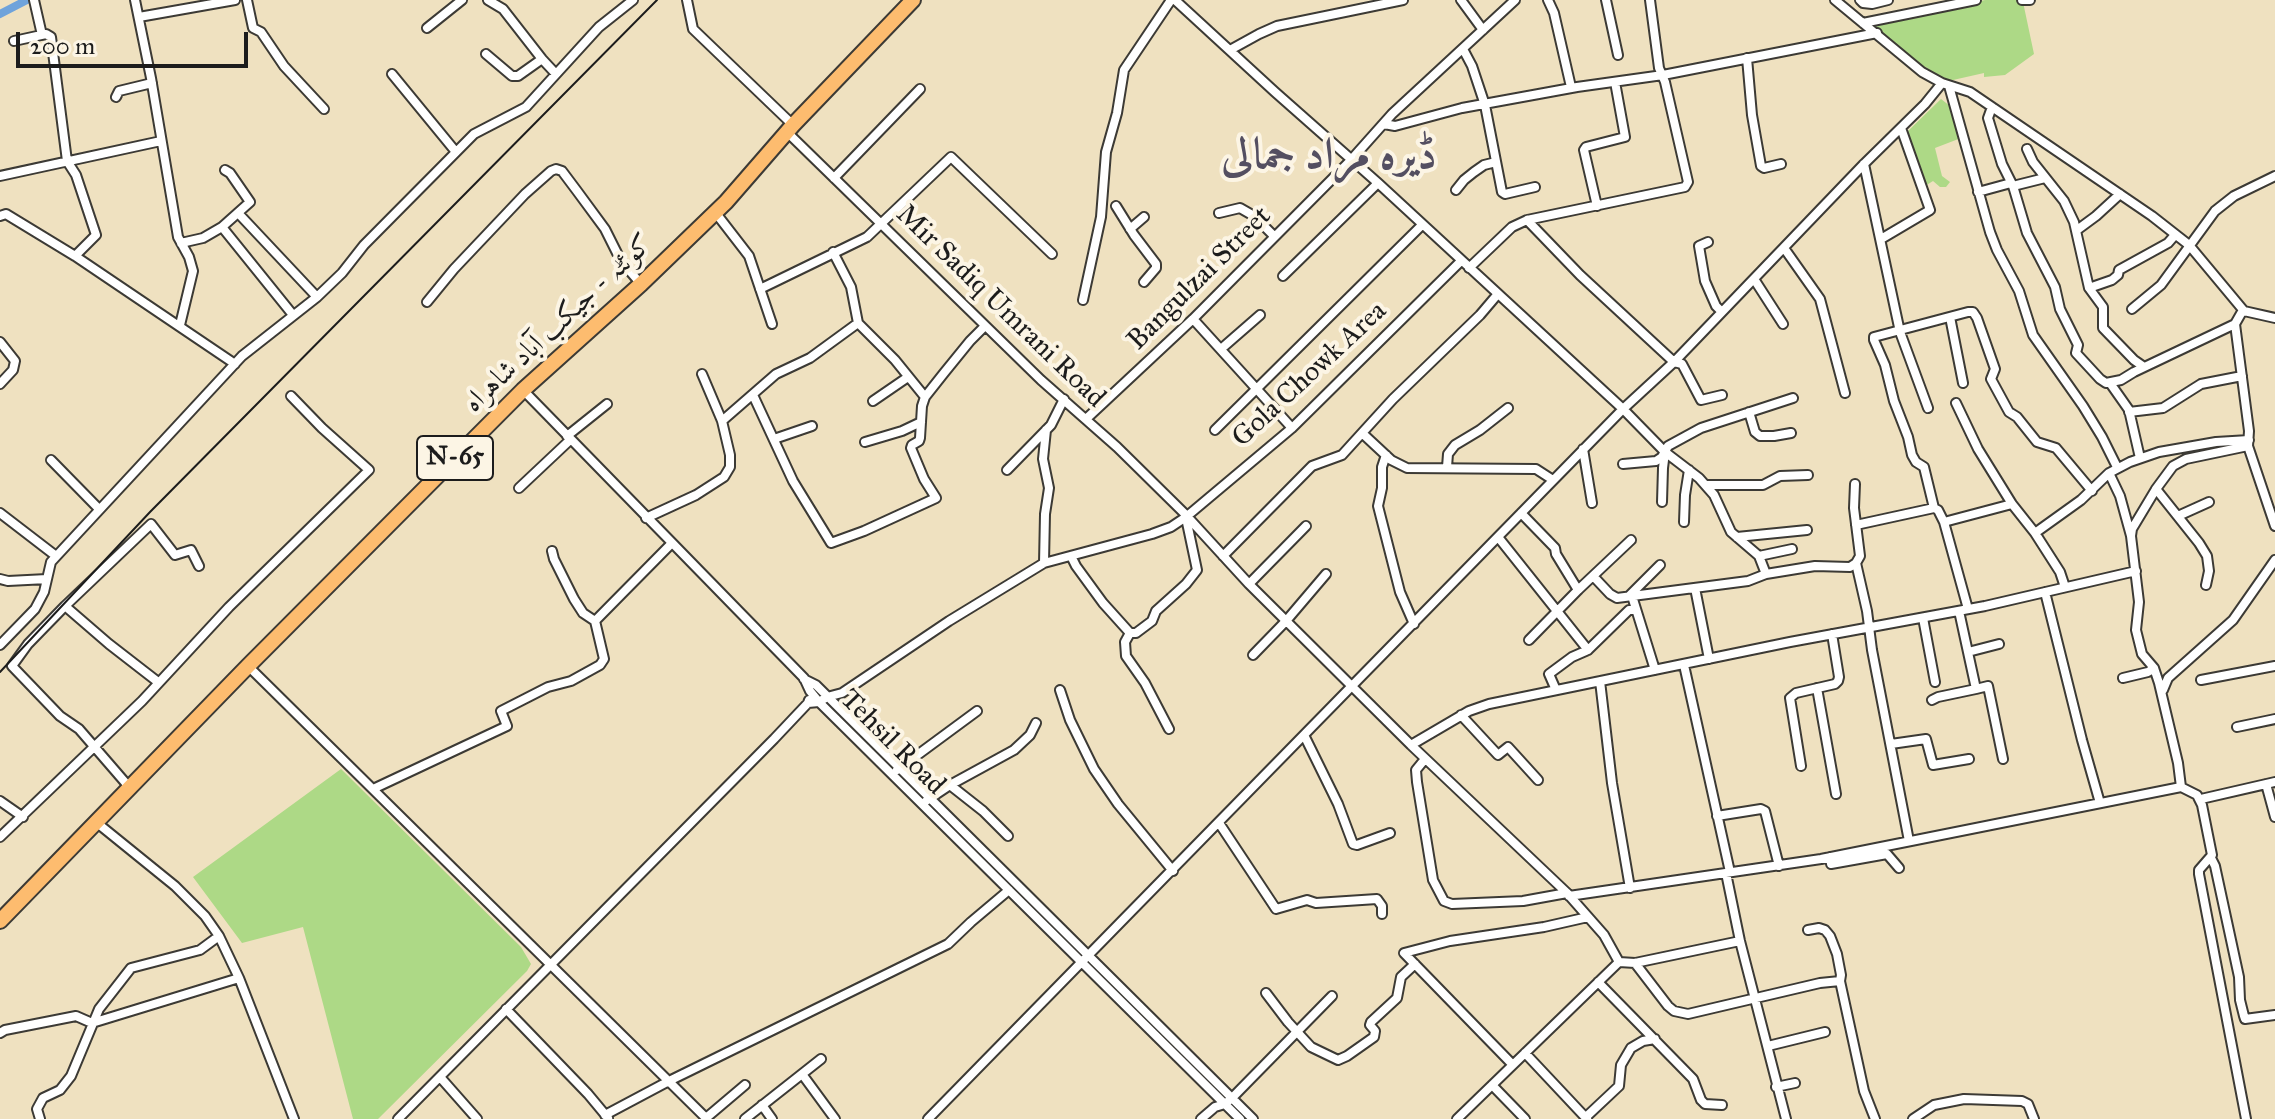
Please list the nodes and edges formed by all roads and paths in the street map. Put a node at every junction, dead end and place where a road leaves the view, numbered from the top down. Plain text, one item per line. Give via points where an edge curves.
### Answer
1 (34, 0) edge
2 (135, 0) edge
3 (235, 0) edge
4 (247, 0) edge
5 (462, 0) edge
6 (488, 0) edge
7 (633, 0) edge
8 (687, 0) edge
9 (1173, 0) edge
10 (1403, 0) edge
11 (1461, 0) edge
12 (1515, 0) edge
13 (1548, 0) edge
14 (1606, 0) edge
15 (1650, 0) edge
16 (1835, 0) edge
17 (1860, 0) edge
18 (1888, 0) edge
19 (1976, 0) edge
20 (2022, 0) edge
21 (2030, 0) edge
22 (908, 2) edge
23 (139, 17) junction
24 (1863, 23) junction
25 (427, 28) dead end
26 (1483, 30) junction
27 (1877, 33) junction
28 (42, 35) junction
29 (14, 41) dead end
30 (1463, 49) junction
31 (1230, 50) junction
32 (486, 54) dead end
33 (1618, 55) dead end
34 (1747, 58) junction
35 (542, 59) junction
36 (392, 74) dead end
37 (556, 74) junction
38 (1663, 75) junction
39 (1615, 82) junction
40 (152, 83) junction
41 (1945, 84) junction
42 (1571, 87) junction
43 (920, 89) dead end
44 (116, 97) dead end
45 (1485, 105) junction
46 (1992, 107) junction
47 (324, 109) dead end
48 (1384, 124) junction
49 (790, 128) junction
50 (1901, 128) junction
51 (161, 141) junction
52 (2027, 149) dead end
53 (456, 152) junction
54 (1351, 160) junction
55 (67, 161) junction
56 (1496, 162) junction
57 (1781, 164) dead end
58 (1864, 164) junction
59 (225, 170) dead end
60 (0, 176) edge
61 (2275, 176) edge
62 (834, 178) junction
63 (2045, 178) junction
64 (1378, 183) junction
65 (2012, 185) junction
66 (1535, 187) dead end
67 (1456, 190) dead end
68 (1978, 192) junction
69 (2120, 194) junction
70 (1116, 206) dead end
71 (1597, 206) junction
72 (715, 212) junction
73 (238, 213) junction
74 (1219, 213) dead end
75 (0, 216) edge
76 (1144, 217) dead end
77 (1527, 220) junction
78 (880, 223) junction
79 (1422, 225) junction
80 (222, 227) junction
81 (1130, 229) junction
82 (2077, 230) junction
83 (2175, 235) junction
84 (1274, 236) junction
85 (1881, 239) junction
86 (1708, 242) dead end
87 (181, 243) junction
88 (2189, 245) junction
89 (1784, 248) junction
90 (833, 252) junction
91 (1052, 254) dead end
92 (75, 256) junction
93 (1461, 261) junction
94 (1469, 268) junction
95 (1283, 276) dead end
96 (1754, 279) junction
97 (1144, 282) dead end
98 (641, 284) junction
99 (2089, 288) junction
100 (760, 289) junction
101 (1497, 295) junction
102 (317, 297) junction
103 (1083, 300) dead end
104 (427, 302) dead end
105 (2132, 309) dead end
106 (2243, 310) junction
107 (1722, 312) junction
108 (293, 315) junction
109 (1260, 315) dead end
110 (1950, 317) junction
111 (2275, 318) edge
112 (1193, 319) junction
113 (858, 323) junction
114 (772, 324) dead end
115 (1783, 324) dead end
116 (2235, 324) junction
117 (180, 325) junction
118 (985, 326) junction
119 (1900, 332) junction
120 (0, 342) edge
121 (1221, 349) junction
122 (1674, 362) junction
123 (235, 364) junction
124 (2144, 367) junction
125 (702, 374) dead end
126 (2242, 376) junction
127 (908, 377) junction
128 (1963, 383) dead end
129 (2110, 383) junction
130 (0, 384) edge
131 (1258, 389) junction
132 (523, 390) junction
133 (1845, 393) dead end
134 (753, 395) junction
135 (1722, 395) dead end
136 (291, 396) dead end
137 (925, 397) junction
138 (1793, 398) dead end
139 (1064, 399) junction
140 (873, 401) dead end
141 (1956, 403) dead end
142 (607, 404) dead end
143 (1508, 408) dead end
144 (1928, 408) dead end
145 (1623, 409) junction
146 (1749, 412) junction
147 (2129, 412) junction
148 (1086, 419) junction
149 (722, 421) junction
150 (921, 422) junction
151 (812, 426) dead end
152 (1292, 428) junction
153 (1046, 430) junction
154 (1215, 430) dead end
155 (1362, 433) junction
156 (1791, 433) dead end
157 (569, 438) junction
158 (774, 439) junction
159 (865, 442) dead end
160 (2248, 443) junction
161 (1583, 449) junction
162 (1665, 452) junction
163 (1386, 455) junction
164 (2140, 458) junction
165 (51, 460) dead end
166 (1623, 464) dead end
167 (1447, 467) junction
168 (1007, 470) dead end
169 (1689, 470) junction
170 (2113, 470) junction
171 (1808, 475) dead end
172 (1553, 480) junction
173 (1855, 484) dead end
174 (1706, 485) junction
175 (519, 488) dead end
176 (2156, 489) junction
177 (2092, 491) junction
178 (1662, 502) dead end
179 (2209, 502) dead end
180 (1592, 503) dead end
181 (2012, 504) junction
182 (1934, 508) junction
183 (99, 509) junction
184 (0, 513) edge
185 (1521, 513) junction
186 (1185, 515) junction
187 (2178, 516) junction
188 (646, 518) junction
189 (1684, 522) dead end
190 (1944, 522) junction
191 (1856, 525) junction
192 (1306, 526) dead end
193 (2275, 526) edge
194 (1807, 530) dead end
195 (2035, 533) junction
196 (2131, 536) junction
197 (1498, 537) junction
198 (1737, 537) junction
199 (1631, 540) dead end
200 (671, 544) junction
201 (1792, 549) dead end
202 (552, 551) dead end
203 (56, 556) junction
204 (1071, 556) junction
205 (1223, 556) junction
206 (1759, 556) junction
207 (2275, 560) edge
208 (1044, 563) junction
209 (1856, 563) junction
210 (1660, 565) dead end
211 (199, 566) dead end
212 (2136, 571) junction
213 (1326, 574) dead end
214 (1766, 574) junction
215 (1593, 576) junction
216 (0, 579) edge
217 (47, 579) junction
218 (1249, 584) junction
219 (2206, 585) dead end
220 (2065, 587) junction
221 (1695, 588) junction
222 (1578, 590) junction
223 (2045, 592) junction
224 (1630, 596) junction
225 (65, 606) junction
226 (1636, 610) junction
227 (1964, 610) junction
228 (1557, 612) junction
229 (1923, 618) junction
230 (595, 621) junction
231 (1286, 621) junction
232 (1414, 624) junction
233 (1869, 628) junction
234 (1130, 633) junction
235 (1832, 634) junction
236 (1529, 640) dead end
237 (1999, 644) dead end
238 (0, 645) edge
239 (1588, 650) junction
240 (1968, 652) junction
241 (1253, 655) dead end
242 (1709, 659) junction
243 (1684, 665) junction
244 (248, 666) junction
245 (2275, 666) edge
246 (2154, 668) junction
247 (1655, 670) junction
248 (2123, 678) dead end
249 (2201, 680) dead end
250 (1600, 681) junction
251 (158, 682) junction
252 (1935, 682) dead end
253 (1352, 686) junction
254 (813, 688) junction
255 (1817, 688) junction
256 (1976, 689) junction
257 (1060, 690) dead end
258 (1556, 690) junction
259 (823, 699) junction
260 (1932, 700) dead end
261 (808, 703) junction
262 (977, 711) dead end
263 (1461, 715) junction
264 (2275, 719) edge
265 (1036, 723) dead end
266 (2237, 727) dead end
267 (1169, 729) dead end
268 (1304, 735) junction
269 (1891, 744) junction
270 (1411, 745) junction
271 (93, 747) junction
272 (1425, 759) junction
273 (1969, 759) dead end
274 (2003, 759) dead end
275 (1801, 766) dead end
276 (896, 771) junction
277 (1538, 780) dead end
278 (2270, 783) edge
279 (950, 785) junction
280 (2181, 787) junction
281 (130, 788) junction
282 (373, 789) junction
283 (1836, 794) dead end
284 (2201, 799) junction
285 (926, 800) junction
286 (0, 801) edge
287 (2100, 803) junction
288 (1717, 816) junction
289 (23, 817) junction
290 (2275, 817) edge
291 (96, 822) junction
292 (1219, 823) junction
293 (1390, 833) dead end
294 (1008, 836) dead end
295 (0, 837) edge
296 (1909, 841) junction
297 (1830, 857) junction
298 (2206, 862) junction
299 (1779, 866) junction
300 (1899, 868) dead end
301 (1173, 871) junction
302 (1728, 872) junction
303 (1630, 888) junction
304 (1009, 890) junction
305 (1568, 895) junction
306 (1382, 914) dead end
307 (1588, 917) junction
308 (0, 921) edge
309 (1808, 930) dead end
310 (219, 936) junction
311 (1740, 941) junction
312 (1085, 959) junction
313 (1619, 962) junction
314 (1635, 963) junction
315 (550, 964) junction
316 (1415, 964) junction
317 (239, 978) junction
318 (1840, 981) junction
319 (1598, 982) junction
320 (1266, 993) dead end
321 (1332, 996) dead end
322 (1754, 999) junction
323 (506, 1009) junction
324 (2275, 1015) edge
325 (92, 1023) junction
326 (1825, 1032) dead end
327 (0, 1033) edge
328 (1297, 1033) junction
329 (1655, 1039) junction
330 (1768, 1046) junction
331 (1525, 1053) junction
332 (821, 1059) dead end
333 (1512, 1064) junction
334 (802, 1074) junction
335 (440, 1077) junction
336 (669, 1081) junction
337 (1795, 1083) dead end
338 (745, 1085) dead end
339 (1492, 1085) junction
340 (1776, 1087) junction
341 (1229, 1101) junction
342 (762, 1105) junction
343 (1722, 1105) dead end
344 (607, 1117) edge
345 (706, 1118) edge
346 (930, 1118) edge
347 (1586, 1118) edge
348 (1917, 1118) edge
349 (40, 1119) edge
350 (294, 1119) edge
351 (398, 1119) edge
352 (477, 1119) edge
353 (745, 1119) edge
354 (772, 1119) edge
355 (835, 1119) edge
356 (1201, 1119) edge
357 (1240, 1119) edge
358 (1253, 1119) edge
359 (1457, 1119) edge
360 (1525, 1119) edge
361 (1786, 1119) edge
362 (1875, 1119) edge
363 (2034, 1119) edge
364 (2246, 1119) edge

1 - 28 street
2 - 23 street
3 - 23 street
4 - 47 street via 253,28
5 - 25 street
6 - 35 street via 503,9
7 - 37 street via 599,27
8 - 49 street, Mir Sadiq Umrani Road via 693,29
9 - 31 street
9 - 103 street via 1124,70
10 - 31 street via 1277,26
11 - 26 street
12 - 26 street, Bangulzai Street
13 - 42 street
14 - 33 street
15 - 38 street
16 - 24 street
17 - 18 street
19 - 24 street
20 - 21 street
22 - 49 highway, کوئٹہ - جیکب آباد شاہراہ / N-65
23 - 40 street
24 - 27 street
26 - 30 street, Bangulzai Street
27 - 34 street
27 - 41 street via 1922,72
28 - 29 street
28 - 55 street via 51,37
30 - 45 street
30 - 48 street, Bangulzai Street
31 - 54 street
32 - 35 street via 512,76
34 - 38 street
34 - 57 street via 1761,166
35 - 37 street
36 - 53 street
37 - 53 street via 526,107 474,134
38 - 39 street
38 - 71 street via 1688,182 1685,187
39 - 42 street
39 - 71 street via 1625,137 1584,150
40 - 44 street via 119,91
40 - 51 street
41 - 46 street
41 - 50 street
41 - 68 street
42 - 45 street
43 - 62 street
45 - 48 street
45 - 56 street
46 - 65 street via 1988,118
46 - 69 street
48 - 54 street, Bangulzai Street
49 - 62 street, Mir Sadiq Umrani Road
49 - 72 highway, کوئٹہ - جیکب آباد شاہراہ / N-65
50 - 58 street
50 - 85 street via 1930,210
51 - 55 street
51 - 87 street
52 - 63 street
53 - 102 street
54 - 64 street
54 - 84 street, Bangulzai Street
55 - 60 street
55 - 92 street via 96,235
56 - 66 street via 1503,194
56 - 67 street via 1484,165
58 - 85 street
58 - 89 street
59 - 73 street via 250,202
61 - 88 street via 2215,211
62 - 78 street, Mir Sadiq Umrani Road
63 - 65 street
63 - 82 street via 2064,201
64 - 79 street
64 - 95 street
65 - 68 street
65 - 129 street via 2027,233 2078,345 2076,353
68 - 170 street via 2033,335 2089,416
69 - 82 street
69 - 83 street
70 - 81 street
71 - 77 street
72 - 98 highway, کوئٹہ - جیکب آباد شاہراہ / N-65
72 - 100 street via 749,256
73 - 80 street
73 - 102 street
74 - 84 street via 1240,208
75 - 92 street via 6,214
76 - 81 street
77 - 94 street via 1512,227
77 - 122 street
78 - 90 street via 867,237
78 - 91 street via 951,157
78 - 118 street, Mir Sadiq Umrani Road
79 - 93 street
79 - 131 street
80 - 87 street
80 - 108 street
81 - 97 street via 1157,266
82 - 99 street
83 - 88 street
83 - 99 street via 2119,270 2112,280
84 - 112 street, Bangulzai Street
85 - 119 street
86 - 107 street via 1699,246 1705,281
87 - 117 street via 193,271
88 - 105 street via 2161,285
88 - 106 street
89 - 96 street
89 - 133 street via 1820,299
90 - 100 street
90 - 113 street via 851,287
92 - 117 street
93 - 94 street
93 - 152 street, Gola Chowk Area
94 - 101 street
96 - 107 street
96 - 115 street
98 - 104 street via 556,169 525,194
98 - 132 highway, کوئٹہ - جیکب آباد شاہراہ / N-65
99 - 124 street via 2103,307 2103,328
100 - 114 street
101 - 145 street
101 - 155 street
102 - 108 street
106 - 111 street
106 - 116 street
107 - 122 street
108 - 123 street
109 - 121 street
110 - 119 street
110 - 128 street
110 - 177 street via 1973,312 1995,369 1991,379 2009,412 2037,442 2056,448
112 - 121 street
112 - 148 street, Bangulzai Street
113 - 127 street
113 - 134 street via 810,358 776,374
116 - 124 street
116 - 126 street
117 - 123 street
118 - 137 street
118 - 139 street, Mir Sadiq Umrani Road
119 - 144 street
119 - 182 street via 1874,340 1912,455 1924,467
120 - 130 street via 15,361
121 - 131 street
122 - 135 street via 1682,364 1701,400
122 - 145 street
123 - 183 street
124 - 129 street
125 - 149 street
126 - 147 street via 2201,384 2163,408
126 - 160 street
127 - 137 street
127 - 140 street
129 - 147 street
131 - 152 street
131 - 154 street
132 - 157 street, Tehsil Road
132 - 244 highway, کوئٹہ - جیکب آباد شاہراہ / N-65
134 - 149 street
134 - 158 street
136 - 251 street via 369,470
137 - 150 street
138 - 146 street
139 - 148 street, Mir Sadiq Umrani Road
139 - 153 street
141 - 181 street
142 - 157 street
143 - 167 street via 1455,445
145 - 161 street
145 - 162 street
146 - 156 street via 1760,436
146 - 162 street via 1701,428
147 - 164 street
148 - 186 street, Mir Sadiq Umrani Road
149 - 188 street via 730,455 724,477
150 - 158 street via 919,441 911,448 936,498 831,543
150 - 159 street
151 - 158 street
152 - 186 street, Gola Chowk Area
153 - 168 street
153 - 208 street
155 - 163 street
155 - 205 street via 1342,455 1312,466
157 - 175 street
157 - 188 street, Tehsil Road
160 - 164 street via 2216,442
160 - 176 street via 2179,461
160 - 193 street
161 - 172 street
161 - 180 street
162 - 166 street via 1656,461
162 - 169 street
162 - 178 street
163 - 167 street via 1407,468
163 - 232 street via 1378,506 1400,592
164 - 170 street
165 - 183 street
167 - 172 street via 1536,469
169 - 174 street
169 - 189 street
170 - 177 street
170 - 196 street
171 - 174 street via 1780,476 1763,485
172 - 185 street
173 - 191 street
174 - 198 street
176 - 187 street
176 - 196 street
177 - 195 street
179 - 187 street
181 - 190 street
181 - 195 street
182 - 190 street
182 - 191 street
183 - 203 street
184 - 203 street
185 - 197 street
185 - 222 street via 1555,548
186 - 204 street, Gola Chowk Area via 1152,534
186 - 205 street, Mir Sadiq Umrani Road
186 - 234 street via 1197,570 1152,621
187 - 219 street via 2207,556
188 - 200 street, Tehsil Road
190 - 227 street
191 - 209 street
192 - 218 street
194 - 198 street
195 - 220 street
196 - 212 street
197 - 228 street
197 - 232 street
198 - 206 street
199 - 215 street
200 - 230 street
200 - 254 street, Tehsil Road
201 - 206 street
202 - 230 street via 574,599
203 - 217 street
204 - 208 street, Gola Chowk Area
204 - 234 street
205 - 218 street, Mir Sadiq Umrani Road
206 - 214 street
207 - 280 street via 2233,620 2163,687 2185,777
208 - 259 street, Gola Chowk Area via 842,693
209 - 214 street
209 - 233 street
210 - 224 street
211 - 225 street via 191,550 175,555 151,524
212 - 220 street
212 - 246 street via 2136,630 2142,654
213 - 231 street
214 - 221 street
215 - 222 street
215 - 224 street via 1617,598
216 - 217 street
217 - 238 street via 35,609
218 - 231 street, Mir Sadiq Umrani Road
220 - 223 street
221 - 224 street
221 - 242 street
222 - 228 street
223 - 227 street
223 - 287 street
224 - 226 street
225 - 251 street
225 - 271 street via 12,666
226 - 239 street via 1629,610
226 - 247 street
227 - 229 street
227 - 240 street
228 - 236 street
228 - 239 street
229 - 233 street
229 - 252 street
230 - 282 street via 604,659 600,665 501,711 507,726
231 - 241 street
231 - 253 street, Mir Sadiq Umrani Road
232 - 253 street
233 - 235 street
233 - 269 street
234 - 267 street via 1126,656
235 - 242 street
235 - 255 street via 1839,677 1835,684
237 - 240 street
239 - 258 street via 1549,674
240 - 256 street
242 - 243 street
243 - 247 street
243 - 288 street
244 - 281 highway, کوئٹہ - جیکب آباد شاہراہ / N-65
244 - 282 street
245 - 249 street
246 - 248 street
246 - 280 street
247 - 250 street
250 - 258 street
250 - 303 street
251 - 271 street
253 - 268 street
253 - 270 street, Mir Sadiq Umrani Road
254 - 259 street, Tehsil Road
254 - 261 street
255 - 275 street via 1790,698
255 - 283 street
256 - 260 street
256 - 274 street via 1988,686
257 - 301 street via 1094,769
258 - 263 street
259 - 261 street
259 - 276 street, Tehsil Road
261 - 315 street
262 - 276 street
263 - 270 street
263 - 277 street via 1498,755 1508,747
264 - 266 street
265 - 279 street via 1014,750
268 - 292 street
268 - 293 street via 1353,844
269 - 273 street via 1926,739 1933,765
269 - 296 street
270 - 272 street, Mir Sadiq Umrani Road
271 - 281 street
271 - 289 street
272 - 305 street, Mir Sadiq Umrani Road
272 - 305 street via 1416,770 1417,782 1433,880 1444,901
276 - 285 street, Tehsil Road
278 - 284 street
278 - 290 street
279 - 285 street
279 - 294 street
280 - 284 street
280 - 287 street
281 - 291 highway, کوئٹہ - جیکب آباد شاہراہ / N-65
282 - 315 street
284 - 298 street via 2211,848
285 - 304 street, Tehsil Road
285 - 312 street
286 - 289 street
287 - 296 street
288 - 299 street via 1765,811
288 - 302 street
289 - 295 street
291 - 308 highway, کوئٹہ - جیکب آباد شاہراہ / N-65
291 - 310 street via 175,886
292 - 301 street
292 - 306 street via 1276,909 1307,900 1377,899
296 - 297 street
297 - 299 street
297 - 300 street via 1831,864 1887,854
298 - 324 street via 2215,866 2245,1019
298 - 364 street via 2199,874
299 - 302 street
301 - 312 street
302 - 303 street
302 - 311 street
303 - 305 street
304 - 312 street, Tehsil Road
304 - 336 street via 948,944
305 - 307 street, Mir Sadiq Umrani Road
307 - 313 street, Mir Sadiq Umrani Road
307 - 316 street via 1406,951
309 - 318 street via 1819,928 1830,936
310 - 317 street
310 - 325 street via 200,950 131,968
311 - 314 street
311 - 322 street
312 - 341 street
312 - 346 street
313 - 314 street
313 - 319 street
314 - 322 street via 1674,1011 1688,1014
315 - 323 street
315 - 336 street
316 - 328 street via 1401,977 1397,998 1371,1022 1374,1037 1347,1056 1330,1057
316 - 333 street
317 - 325 street
317 - 350 street
318 - 322 street
318 - 362 street
319 - 329 street
319 - 331 street
320 - 328 street
321 - 328 street
322 - 330 street
323 - 335 street
323 - 344 street
325 - 327 street via 76,1016
325 - 349 street via 71,1076 37,1109
326 - 330 street
328 - 341 street
329 - 343 street via 1693,1079 1705,1104
329 - 347 street via 1631,1048 1621,1065 1619,1086
330 - 340 street
331 - 333 street
331 - 347 street
332 - 334 street
333 - 339 street
334 - 342 street
334 - 355 street
335 - 351 street
335 - 352 street
336 - 344 street
336 - 345 street
337 - 340 street
338 - 345 street
339 - 359 street
339 - 360 street
340 - 361 street
341 - 356 street
341 - 357 street
341 - 358 street
342 - 353 street
342 - 354 street
348 - 363 street via 1934,1105 1954,1100 2022,1101

